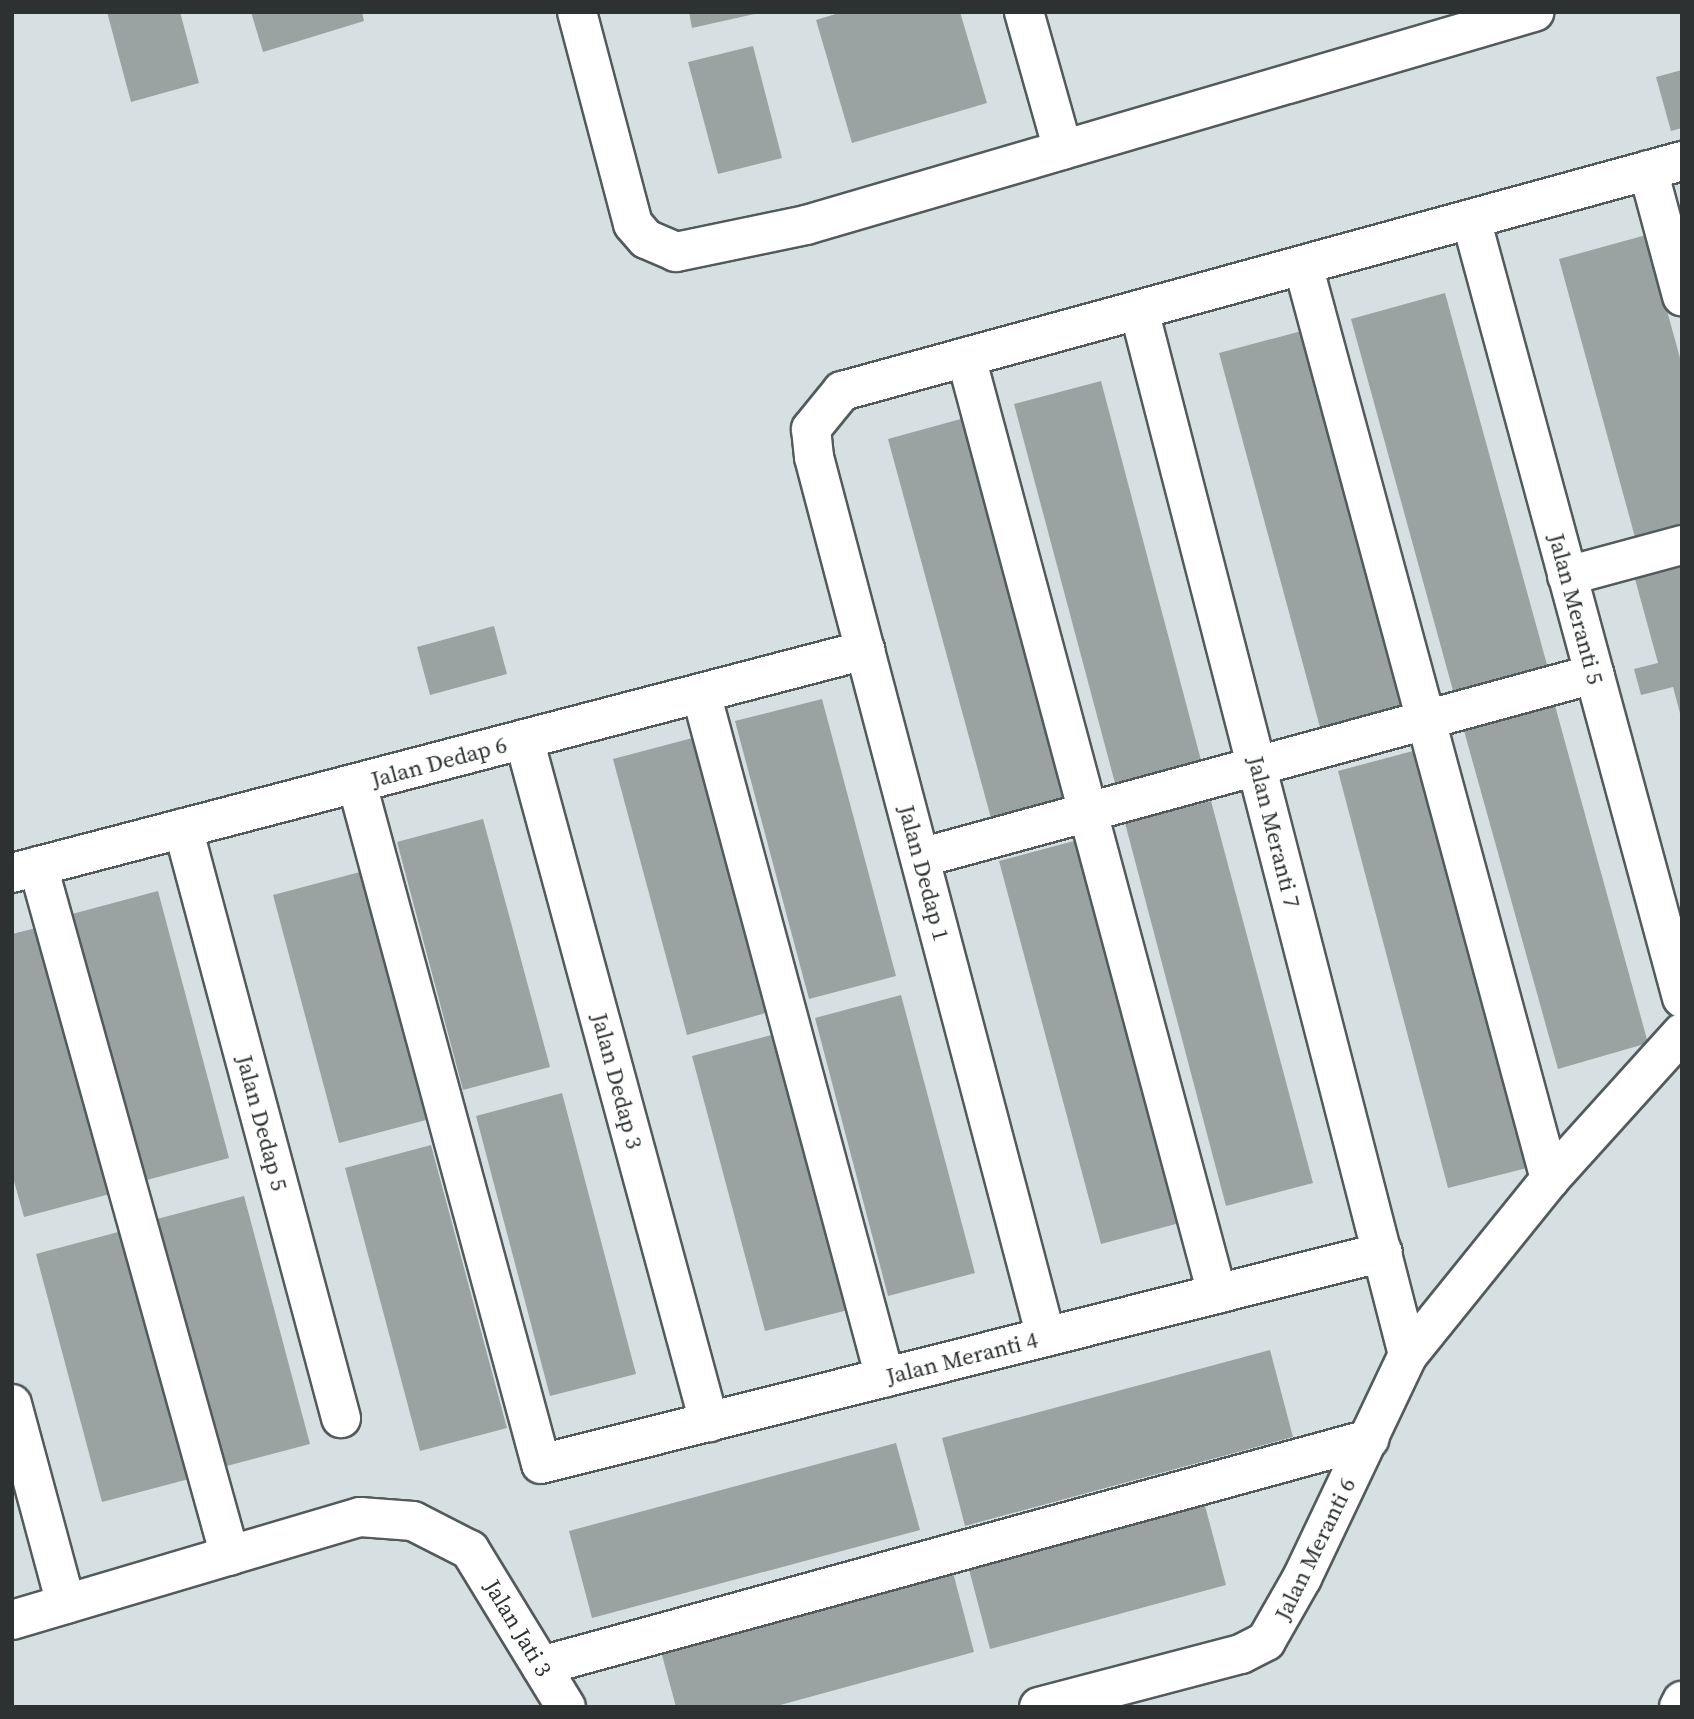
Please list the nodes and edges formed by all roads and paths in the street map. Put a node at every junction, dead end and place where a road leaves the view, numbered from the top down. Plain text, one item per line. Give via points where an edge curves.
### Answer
1 (577, 12) edge
2 (1024, 12) edge
3 (1534, 12) edge
4 (1466, 22) edge
5 (1063, 150) junction
6 (1665, 166) edge
7 (1471, 219) junction
8 (1303, 265) junction
9 (1682, 296) edge
10 (1139, 310) junction
11 (966, 357) junction
12 (1682, 545) edge
13 (1567, 576) junction
14 (865, 650) junction
15 (1594, 674) junction
16 (701, 693) junction
17 (1426, 720) junction
18 (524, 739) junction
19 (1257, 766) junction
20 (357, 784) junction
21 (1088, 812) junction
22 (183, 828) junction
23 (920, 858) junction
24 (25, 870) edge
25 (1682, 998) edge
26 (1682, 1033) edge
27 (1550, 1179) junction
28 (1383, 1252) junction
29 (1217, 1294) junction
30 (1046, 1337) junction
31 (1408, 1354) junction
32 (885, 1378) junction
33 (12, 1404) edge
34 (341, 1419) dead end
35 (709, 1422) junction
36 (1369, 1439) junction
37 (230, 1556) junction
38 (66, 1604) junction
39 (12, 1620) edge
40 (541, 1666) junction
41 (1682, 1701) edge
42 (566, 1707) edge
43 (1039, 1707) edge
44 (1679, 1707) edge

1 - 5 street via 634,224 646,239 676,252 806,225
2 - 5 street
3 - 4 street
4 - 5 street
6 - 7 street
6 - 9 street
7 - 8 street
7 - 13 street, Jalan Meranti 5
8 - 10 street
8 - 17 street
10 - 11 street
10 - 19 street, Jalan Meranti 7
11 - 14 street, Jalan Dedap 1 via 842,391 811,429 814,457
11 - 21 street
12 - 13 street
13 - 15 street, Jalan Meranti 5
14 - 16 street, Jalan Dedap 6
14 - 23 street, Jalan Dedap 1
15 - 17 street
15 - 25 street, Jalan Meranti 5
16 - 18 street, Jalan Dedap 6
16 - 32 street
17 - 19 street
17 - 27 street
18 - 20 street, Jalan Dedap 6
18 - 35 street, Jalan Dedap 3
19 - 21 street
19 - 28 street, Jalan Meranti 7
20 - 22 street, Jalan Dedap 6
20 - 35 street, Jalan Meranti 4 via 541,1464
21 - 23 street
21 - 29 street
22 - 24 street, Jalan Dedap 6
22 - 34 street, Jalan Dedap 5
23 - 30 street, Jalan Dedap 1
24 - 37 street
26 - 27 street, Jalan Meranti 6
27 - 31 street, Jalan Meranti 6
28 - 29 street, Jalan Meranti 4
28 - 31 street, Jalan Meranti 7
29 - 30 street, Jalan Meranti 4
30 - 32 street, Jalan Meranti 4
31 - 36 street, Jalan Meranti 6
32 - 35 street, Jalan Meranti 4
33 - 38 street
36 - 40 street
36 - 43 street, Jalan Meranti 6 via 1266,1641 1241,1654
37 - 38 street
37 - 40 street, Jalan Jati 3 via 360,1517 413,1521 470,1550
38 - 39 street
40 - 42 street, Jalan Jati 3
41 - 44 street

